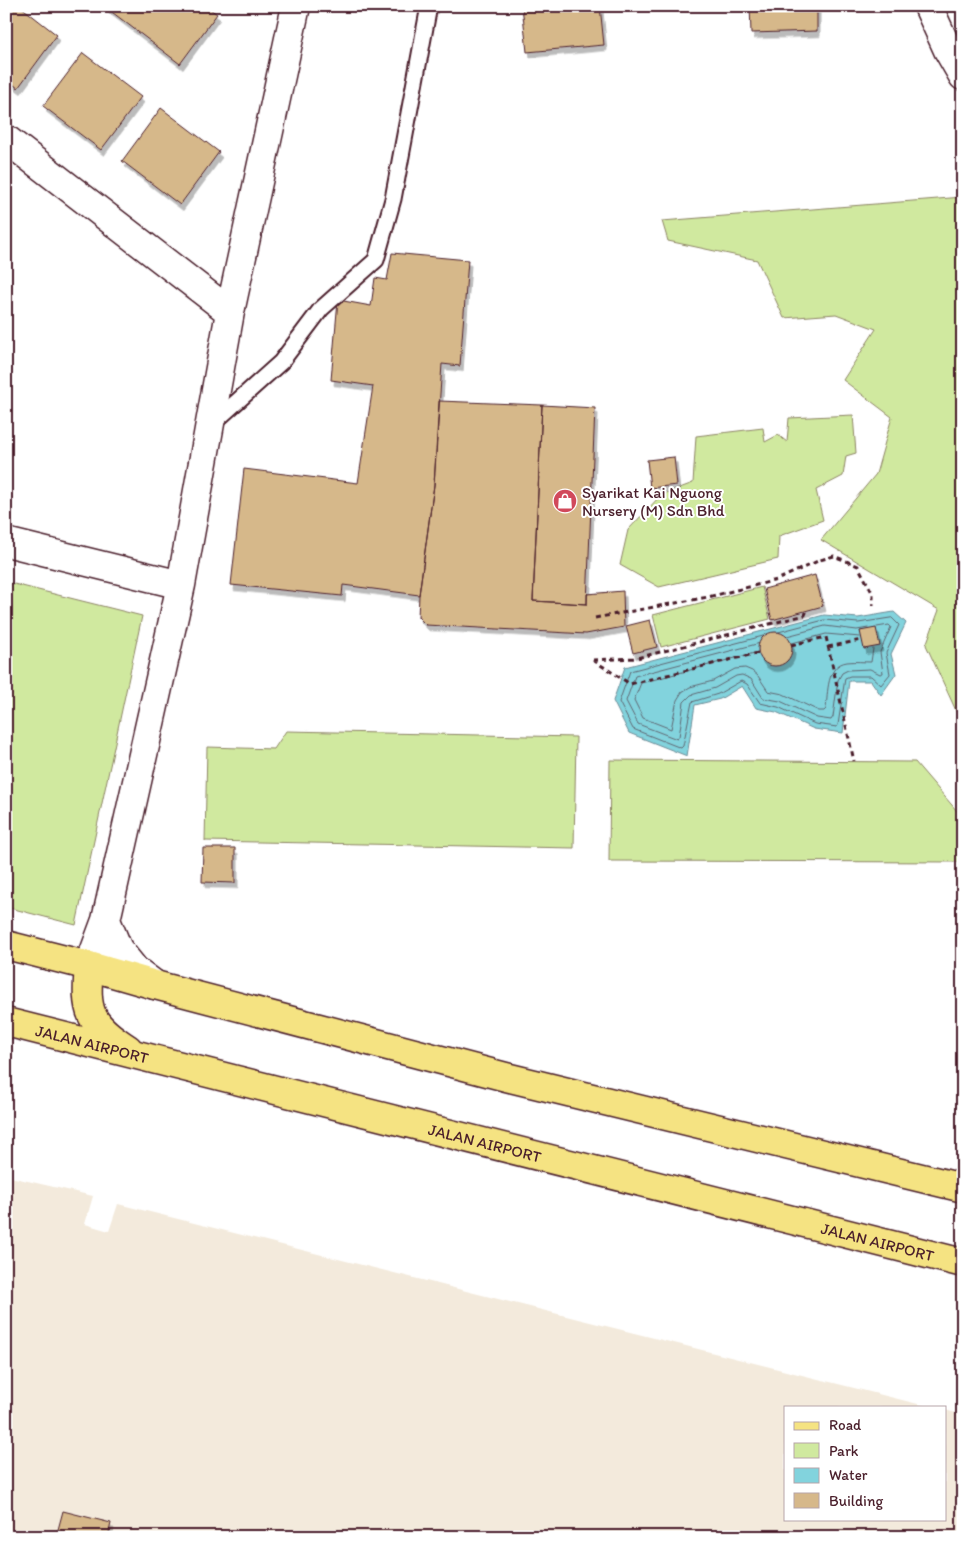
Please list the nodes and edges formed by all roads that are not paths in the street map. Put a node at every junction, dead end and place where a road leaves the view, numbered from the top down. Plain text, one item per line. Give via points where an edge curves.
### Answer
1 (296, 6) edge
2 (428, 6) edge
3 (928, 6) edge
4 (963, 76) edge
5 (6, 139) edge
6 (230, 312) junction
7 (210, 426) junction
8 (6, 542) edge
9 (181, 585) junction
10 (106, 920) junction
11 (6, 945) edge
12 (89, 966) junction
13 (155, 986) junction
14 (6, 1022) edge
15 (137, 1056) junction
16 (963, 1188) edge
17 (963, 1263) edge

1 - 6 street
2 - 7 lane via 393,200 376,260 321,309 280,362
3 - 4 street
5 - 6 street
6 - 7 street
7 - 9 street
8 - 9 street
9 - 10 street
10 - 12 street
10 - 13 street via 118,949 135,970
11 - 12 main road
12 - 13 main road
12 - 15 main road via 86,995 92,1019 112,1039
13 - 16 main road via 506,1077
14 - 15 main road, JALAN AIRPORT
15 - 17 main road, JALAN AIRPORT

